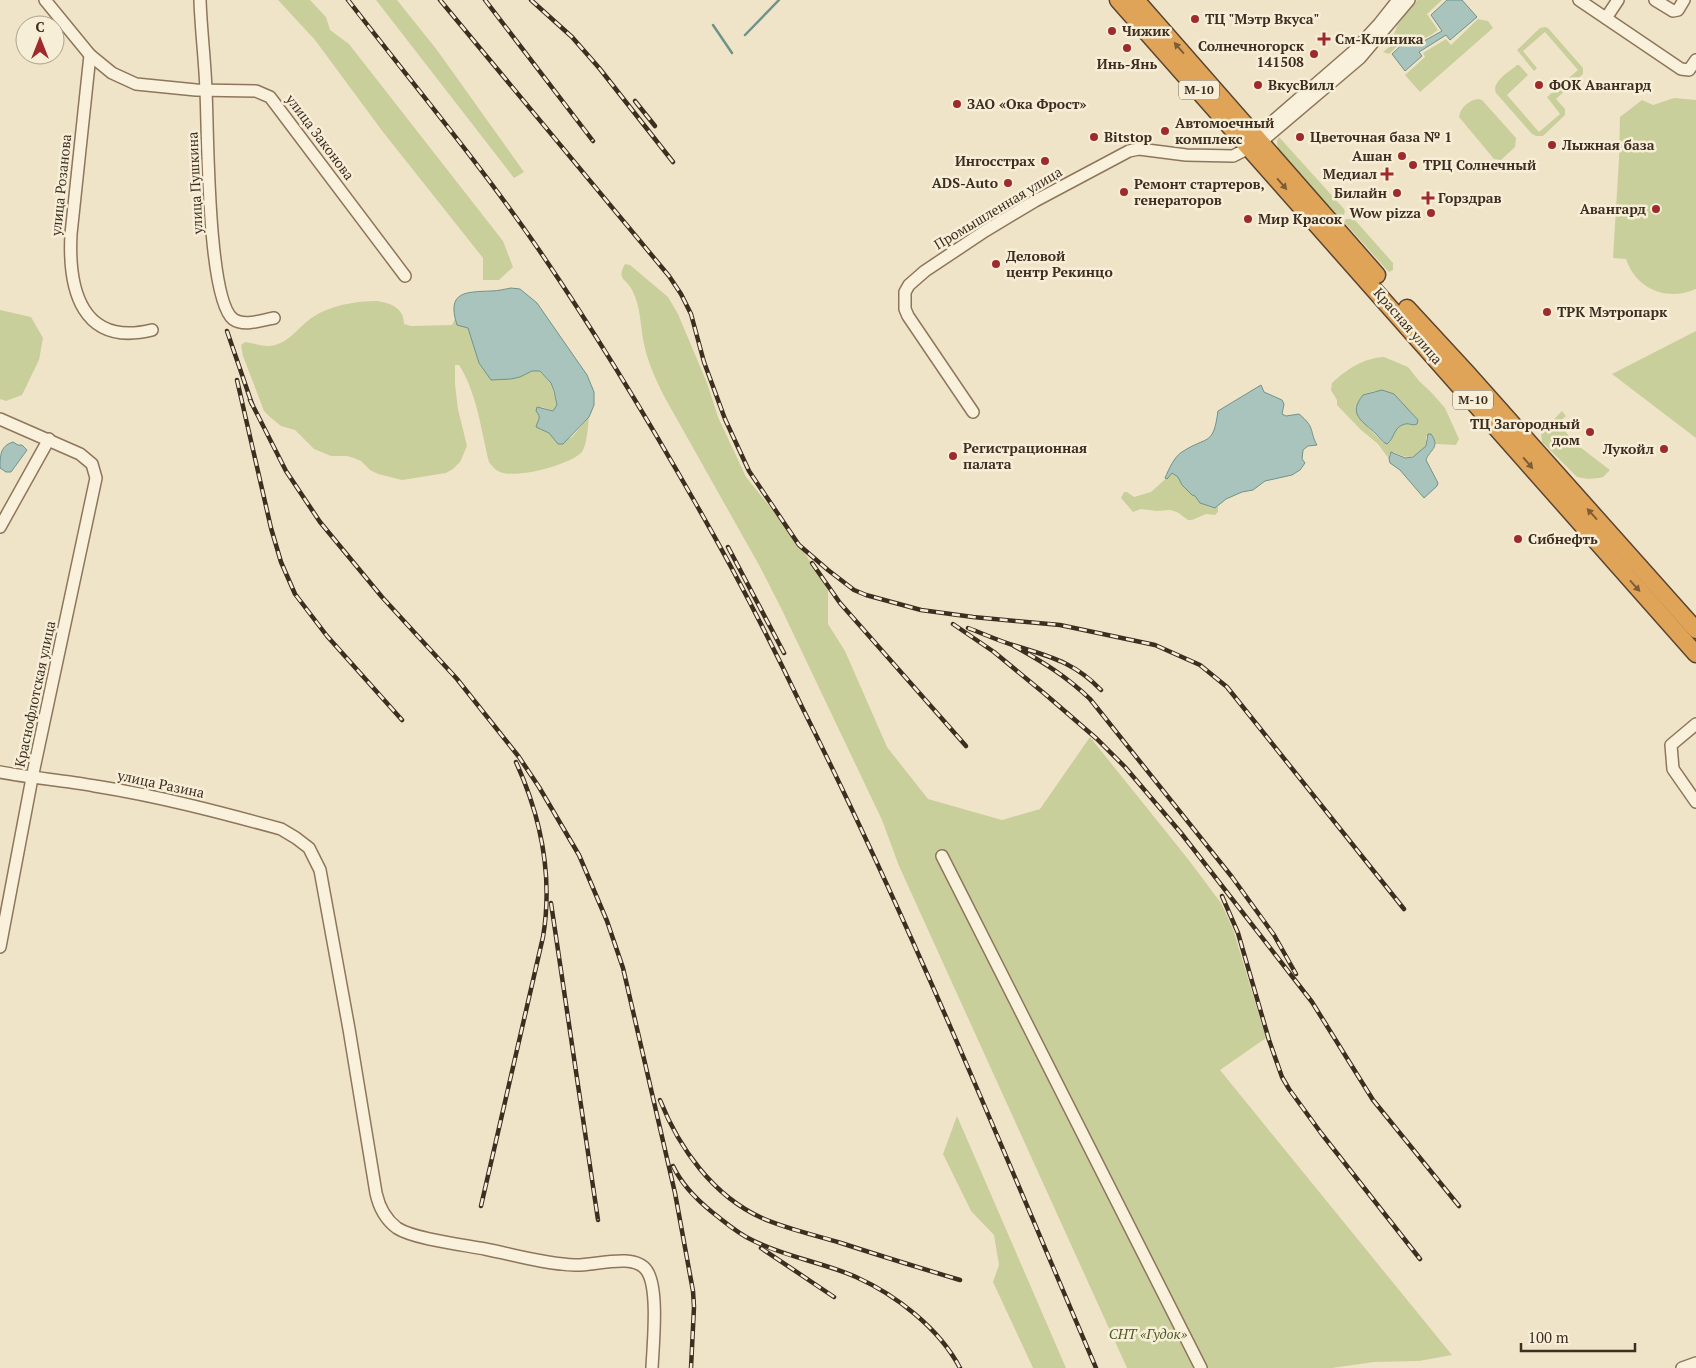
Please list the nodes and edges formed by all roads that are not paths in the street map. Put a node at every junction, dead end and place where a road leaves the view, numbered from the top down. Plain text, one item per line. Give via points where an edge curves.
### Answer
1 (45, 0) edge
2 (200, 0) edge
3 (1118, 0) edge
4 (1136, 0) edge
5 (1398, 0) edge
6 (1409, 0) edge
7 (1579, 0) edge
8 (1618, 0) edge
9 (1655, 0) edge
10 (1684, 0) edge
11 (1606, 18) junction
12 (90, 56) junction
13 (1696, 60) edge
14 (206, 90) junction
15 (1234, 111) junction
16 (1273, 127) junction
17 (1256, 141) junction
18 (1276, 158) junction
19 (405, 276) dead end
20 (274, 318) dead end
21 (152, 330) dead end
22 (973, 412) dead end
23 (0, 419) edge
24 (49, 439) junction
25 (0, 527) edge
26 (1696, 630) edge
27 (1696, 654) edge
28 (1696, 724) edge
29 (0, 772) edge
30 (32, 778) junction
31 (1696, 802) edge
32 (942, 856) dead end
33 (0, 947) edge
34 (1696, 1363) edge
35 (652, 1368) edge
36 (1201, 1368) edge
37 (1682, 1368) edge

1 - 12 street
2 - 14 street, улица Пушкина
3 - 17 highway, Красная улица / М-10
15 -> 4 highway, Красная улица / М-10
5 - 16 street via 1354,51
6 - 16 street via 1360,58
7 - 11 street
8 - 11 street
9 - 10 street via 1673,11 1678,10
11 - 13 street via 1681,69 1686,71
12 - 14 street, улица Законова via 112,73 136,84
12 - 21 street, улица Розанова via 72,211 72,274 82,307 92,321 114,332 129,334
14 - 19 street, улица Законова via 256,91 270,97
14 - 20 street, улица Пушкина via 210,214 222,296 233,319 249,323
15 - 16 street via 1248,120
15 - 17 highway, Красная улица / М-10
16 - 17 street, Промышленная улица
16 - 18 street via 1272,143
17 - 18 highway, Красная улица / М-10
17 - 22 street, Промышленная улица via 1234,156 1129,151 985,231 908,285 904,292 908,316
17 -> 27 highway, Красная улица / М-10
26 -> 18 highway, Красная улица / М-10
23 - 24 street
24 - 25 street
24 - 30 street, Краснофлотская улица via 80,454 92,464 96,478
28 - 31 street via 1670,745 1670,755 1673,769
29 - 30 street, улица Разина
30 - 33 street, Краснофлотская улица
30 - 35 street, улица Разина via 93,785 224,813 281,829 309,848 320,870 380,1209 391,1222 407,1232 449,1242 558,1263 588,1265 624,1261 643,1266 650,1277 654,1298
32 - 36 street
34 - 37 street

